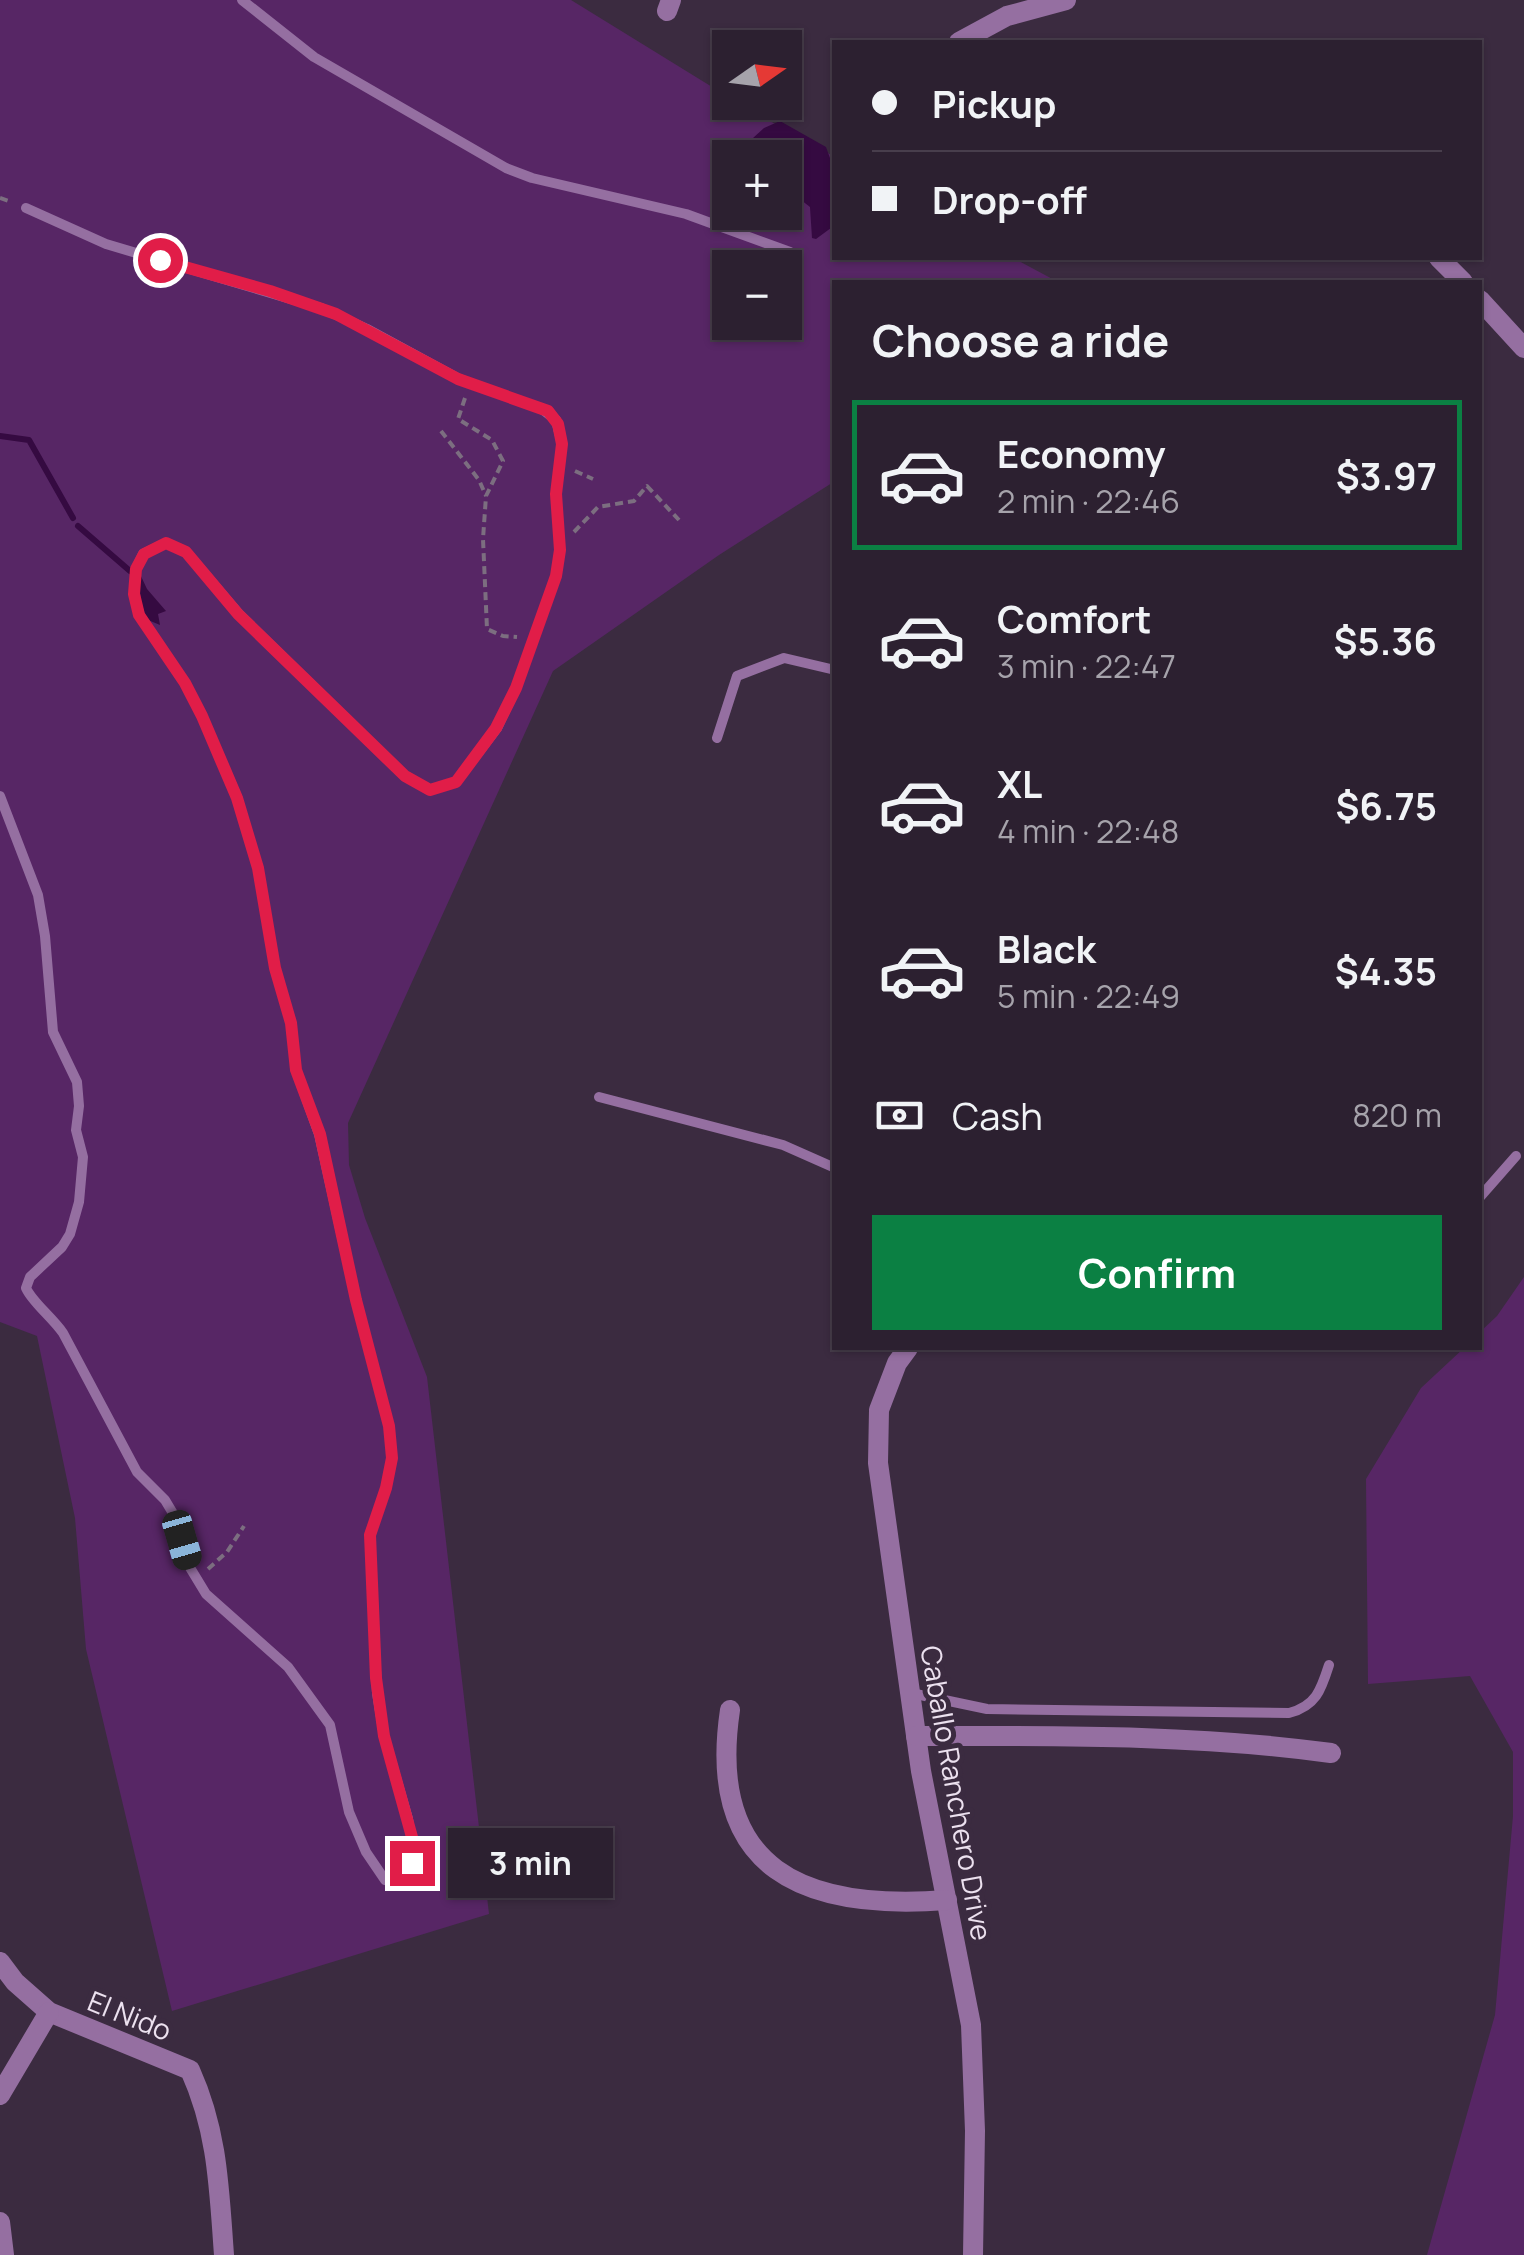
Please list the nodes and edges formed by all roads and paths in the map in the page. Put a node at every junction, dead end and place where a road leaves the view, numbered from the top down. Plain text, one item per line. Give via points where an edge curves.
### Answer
1 (242, 0) edge
2 (1066, 0) edge
3 (963, 40) edge
4 (26, 208) dead end
5 (785, 250) edge
6 (1442, 260) edge
7 (1461, 280) edge
8 (1482, 302) edge
9 (1524, 313) edge
10 (1506, 328) junction
11 (1524, 348) edge
12 (470, 384) junction
13 (441, 431) dead end
14 (559, 466) junction
15 (593, 480) dead end
16 (486, 496) junction
17 (679, 520) dead end
18 (558, 538) junction
19 (532, 640) junction
20 (832, 668) edge
21 (717, 738) dead end
22 (0, 796) edge
23 (599, 1098) dead end
24 (1516, 1156) dead end
25 (832, 1167) edge
26 (1482, 1194) edge
27 (907, 1350) edge
28 (244, 1526) dead end
29 (196, 1577) junction
30 (1329, 1665) dead end
31 (910, 1693) junction
32 (730, 1710) dead end
33 (916, 1736) junction
34 (1331, 1752) dead end
35 (947, 1900) junction
36 (0, 1962) edge
37 (49, 2012) junction
38 (0, 2095) edge
39 (0, 2222) edge
40 (4, 2255) edge
41 (224, 2255) edge
42 (973, 2255) edge

1 - 5 lane via 314,56 506,168 686,214
2 - 3 street via 1007,16
4 - 12 lane via 106,244 321,308
6 - 7 street
8 - 10 street
9 - 10 street
10 - 11 street
12 - 14 lane via 548,411 561,434
12 - 16 path via 458,418 492,440 503,461
13 - 16 path
14 - 15 path
14 - 18 lane
16 - 19 path via 487,629
17 - 18 path via 647,486 634,501 598,507 582,528
18 - 19 lane via 560,565
19 - 29 lane via 488,743 456,782 430,790 405,776 320,696 186,552 175,544 158,545 136,569 139,615 202,716 258,868 296,1070 320,1134 389,1426 392,1458 370,1535 379,1704 414,1853 404,1882 385,1880 366,1852 320,1710 288,1666 214,1602
20 - 21 lane via 784,658 737,676
22 - 29 lane via 44,918 53,1032 78,1082 76,1130 83,1156 70,1234 26,1288 63,1332 137,1472 177,1520
23 - 25 lane via 782,1145
24 - 26 lane
27 - 31 street, Caballo Ranchero Drive via 879,1410 878,1463
28 - 29 path via 227,1552
30 - 31 lane via 1316,1700 1289,1713 986,1710
31 - 33 street, Caballo Ranchero Drive
32 - 35 street via 725,1764 732,1813 772,1867 805,1884 872,1902
33 - 34 street via 1118,1736
33 - 35 street, Caballo Ranchero Drive
35 - 42 street, Caballo Ranchero Drive via 971,2024
36 - 37 street, El Nido
37 - 38 street
37 - 41 street, El Nido via 190,2070 218,2161
39 - 40 street

